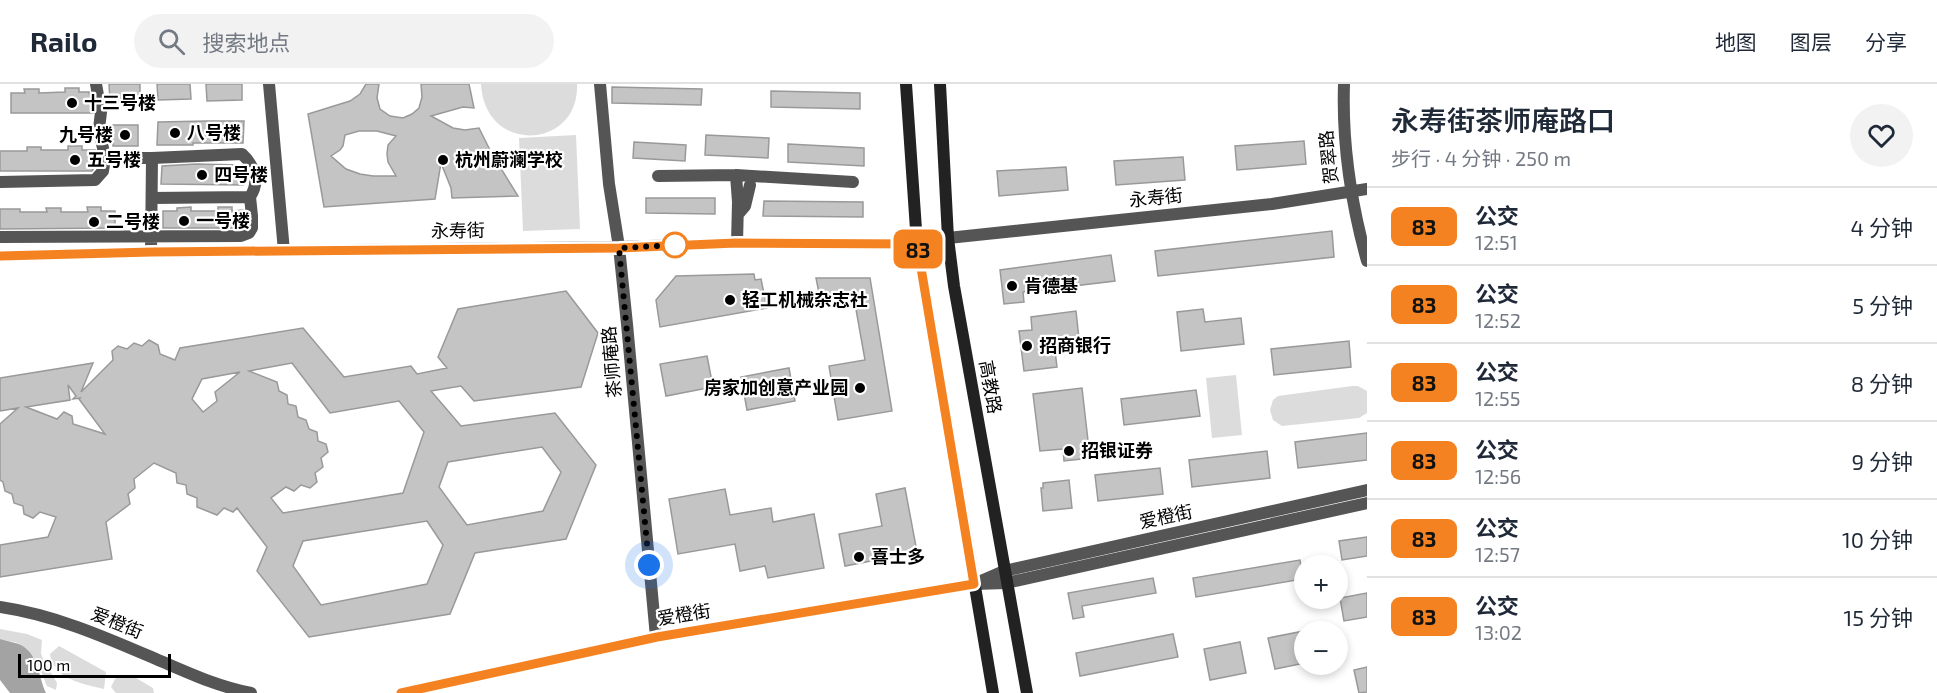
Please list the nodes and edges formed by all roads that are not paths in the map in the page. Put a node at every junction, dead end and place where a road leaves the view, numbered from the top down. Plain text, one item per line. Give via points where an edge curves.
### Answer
1 (96, 84) edge
2 (269, 84) edge
3 (600, 84) edge
4 (906, 84) edge
5 (940, 84) edge
6 (1344, 84) edge
7 (105, 158) junction
8 (152, 158) junction
9 (736, 175) junction
10 (658, 176) dead end
11 (0, 182) edge
12 (853, 182) dead end
13 (750, 185) dead end
14 (1367, 189) edge
15 (1351, 192) junction
16 (250, 197) junction
17 (152, 198) junction
18 (738, 214) junction
19 (0, 237) edge
20 (152, 237) junction
21 (948, 238) junction
22 (736, 243) junction
23 (917, 244) junction
24 (619, 248) junction
25 (284, 251) junction
26 (152, 252) junction
27 (0, 256) edge
28 (1367, 261) edge
29 (1367, 490) edge
30 (1367, 503) edge
31 (1005, 577) junction
32 (974, 584) junction
33 (0, 608) edge
34 (657, 637) junction
35 (251, 693) edge
36 (401, 693) edge
37 (993, 693) edge
38 (1027, 693) edge

1 - 7 street
2 - 25 street
3 - 24 street, 茶师庵路
4 - 23 main road
5 - 21 main road, 高教路
6 - 15 street, 贺翠路 via 1343,119
7 - 8 street
7 - 11 street via 103,171 95,180
8 - 16 street via 242,154 254,168 254,190
8 - 17 street
9 - 10 street
9 - 12 street
9 - 18 street
13 - 18 street via 745,206
14 - 15 street, 永寿街
15 - 21 street, 永寿街
15 - 28 street, 贺翠路
16 - 17 street
16 - 20 street via 249,233
17 - 20 street
18 - 22 street
19 - 20 street
20 - 26 street
21 - 31 main road, 高教路
22 - 23 street, 永寿街
22 - 24 street, 永寿街
23 - 32 main road
24 - 25 street, 永寿街
24 - 34 street, 茶师庵路
25 - 26 street, 永寿街
26 - 27 street, 永寿街
29 - 31 street, 爱橙街
30 - 31 street, 爱橙街
31 - 32 street, 爱橙街
31 - 38 main road, 高教路
32 - 34 street, 爱橙街
32 - 37 main road
33 - 35 street, 爱橙街 via 45,616 97,633 223,687
34 - 36 street, 爱橙街

